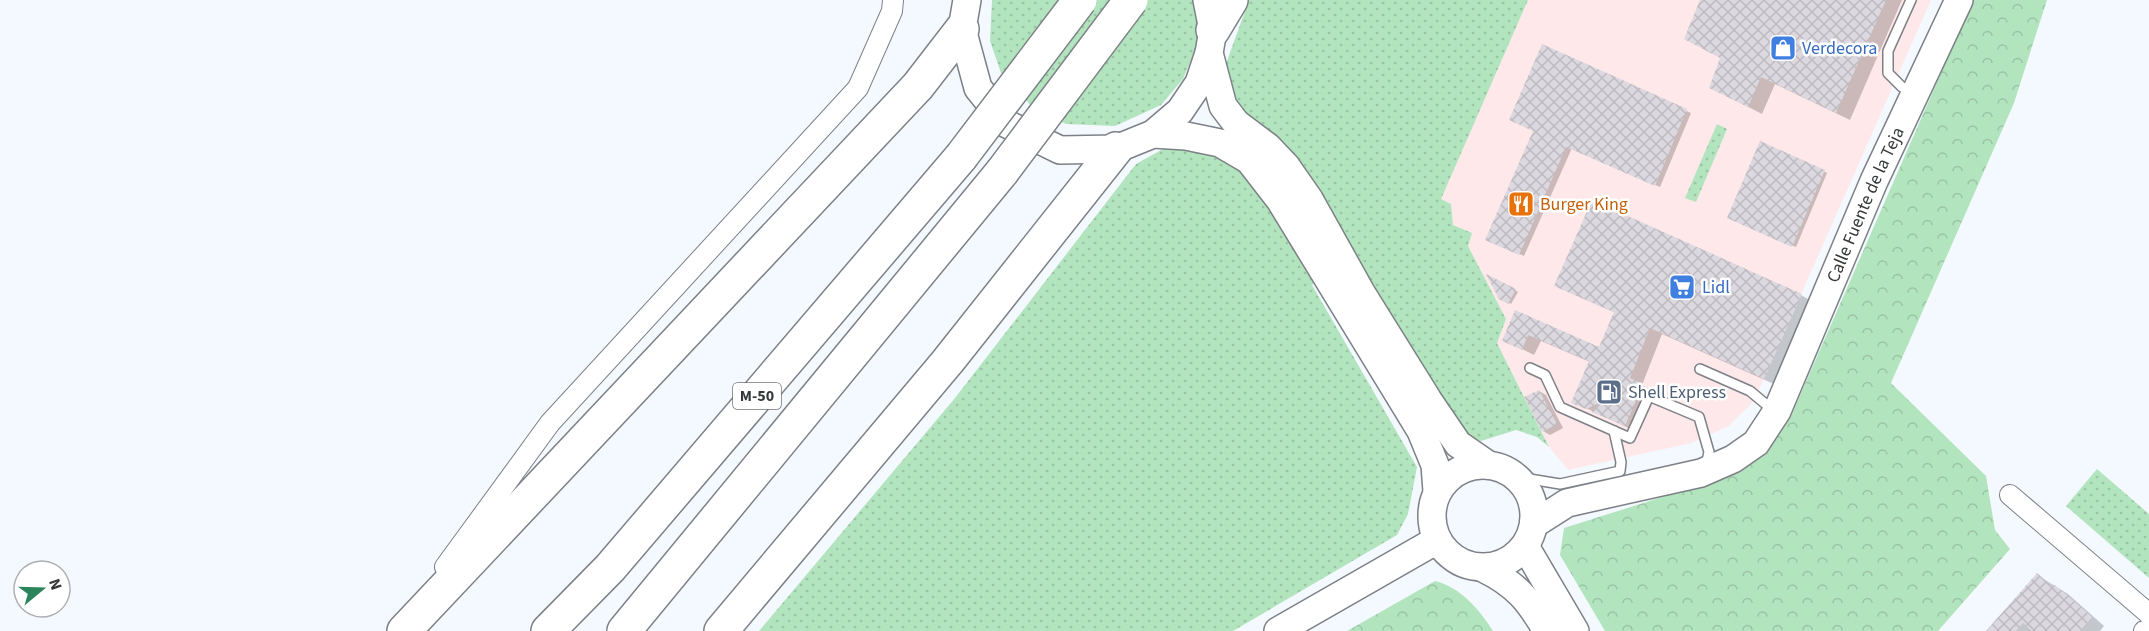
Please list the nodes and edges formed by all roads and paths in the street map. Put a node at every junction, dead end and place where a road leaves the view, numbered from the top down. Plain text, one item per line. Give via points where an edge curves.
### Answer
1 (893, 0) edge
2 (1080, 0) edge
3 (1131, 0) edge
4 (1231, 0) edge
5 (1911, 0) edge
6 (1959, 0) edge
7 (965, 15) edge
8 (1210, 28) edge
9 (1916, 94) junction
10 (1153, 134) junction
11 (1116, 149) junction
12 (1530, 368) dead end
13 (1700, 369) dead end
14 (1776, 412) junction
15 (1614, 431) junction
16 (1709, 453) junction
17 (1487, 464) junction
18 (1521, 482) junction
19 (1654, 484) junction
20 (1437, 491) junction
21 (2010, 495) dead end
22 (1530, 535) junction
23 (1437, 540) junction
24 (1483, 568) junction
25 (2149, 614) edge
26 (2149, 630) edge
27 (393, 631) edge
28 (404, 631) edge
29 (548, 631) edge
30 (624, 631) edge
31 (721, 631) edge
32 (1278, 631) edge
33 (1547, 631) edge
34 (1575, 631) edge
35 (2144, 631) edge

1 - 27 street via 892,11 858,88 550,423 454,556
2 - 29 highway, M-50, bridge via 961,157 610,568
3 - 30 highway, M-50, bridge via 1002,172
4 - 8 highway
5 - 9 lane via 1888,51 1888,73
6 - 9 street, Calle Fuente de la Teja
7 - 11 street via 978,88 1007,124 1060,150
7 - 28 highway via 918,86
8 - 10 street via 1198,83 1180,111
8 - 17 street via 1222,106 1286,166 1428,400 1458,444
9 - 14 street, Calle Fuente de la Teja via 1874,181
10 - 11 street
10 - 20 street via 1220,143 1249,160 1280,200 1421,431 1435,465
11 - 31 highway via 948,362
12 - 15 lane via 1545,375 1560,407
13 - 14 lane via 1750,391
14 - 16 street, Calle Fuente de la Teja via 1731,445
14 - 19 street, Calle Fuente de la Teja via 1756,443 1733,459 1701,473
15 - 16 lane via 1630,438 1648,396 1699,417
15 - 18 lane via 1622,462 1620,471 1560,484
16 - 18 street, Calle Fuente de la Teja via 1655,466 1625,481 1572,492 1546,491
16 - 19 lane via 1703,465 1670,471
17 - 18 street via 1503,468
17 - 20 street via 1458,470
18 - 22 street via 1528,490
19 - 22 street, Calle Fuente de la Teja via 1567,503
20 - 23 street via 1432,507
21 - 25 street
22 - 24 street via 1513,558 1499,566
22 - 34 street
23 - 24 street via 1456,560
23 - 32 street
24 - 33 street via 1507,579 1525,597
26 - 35 street

